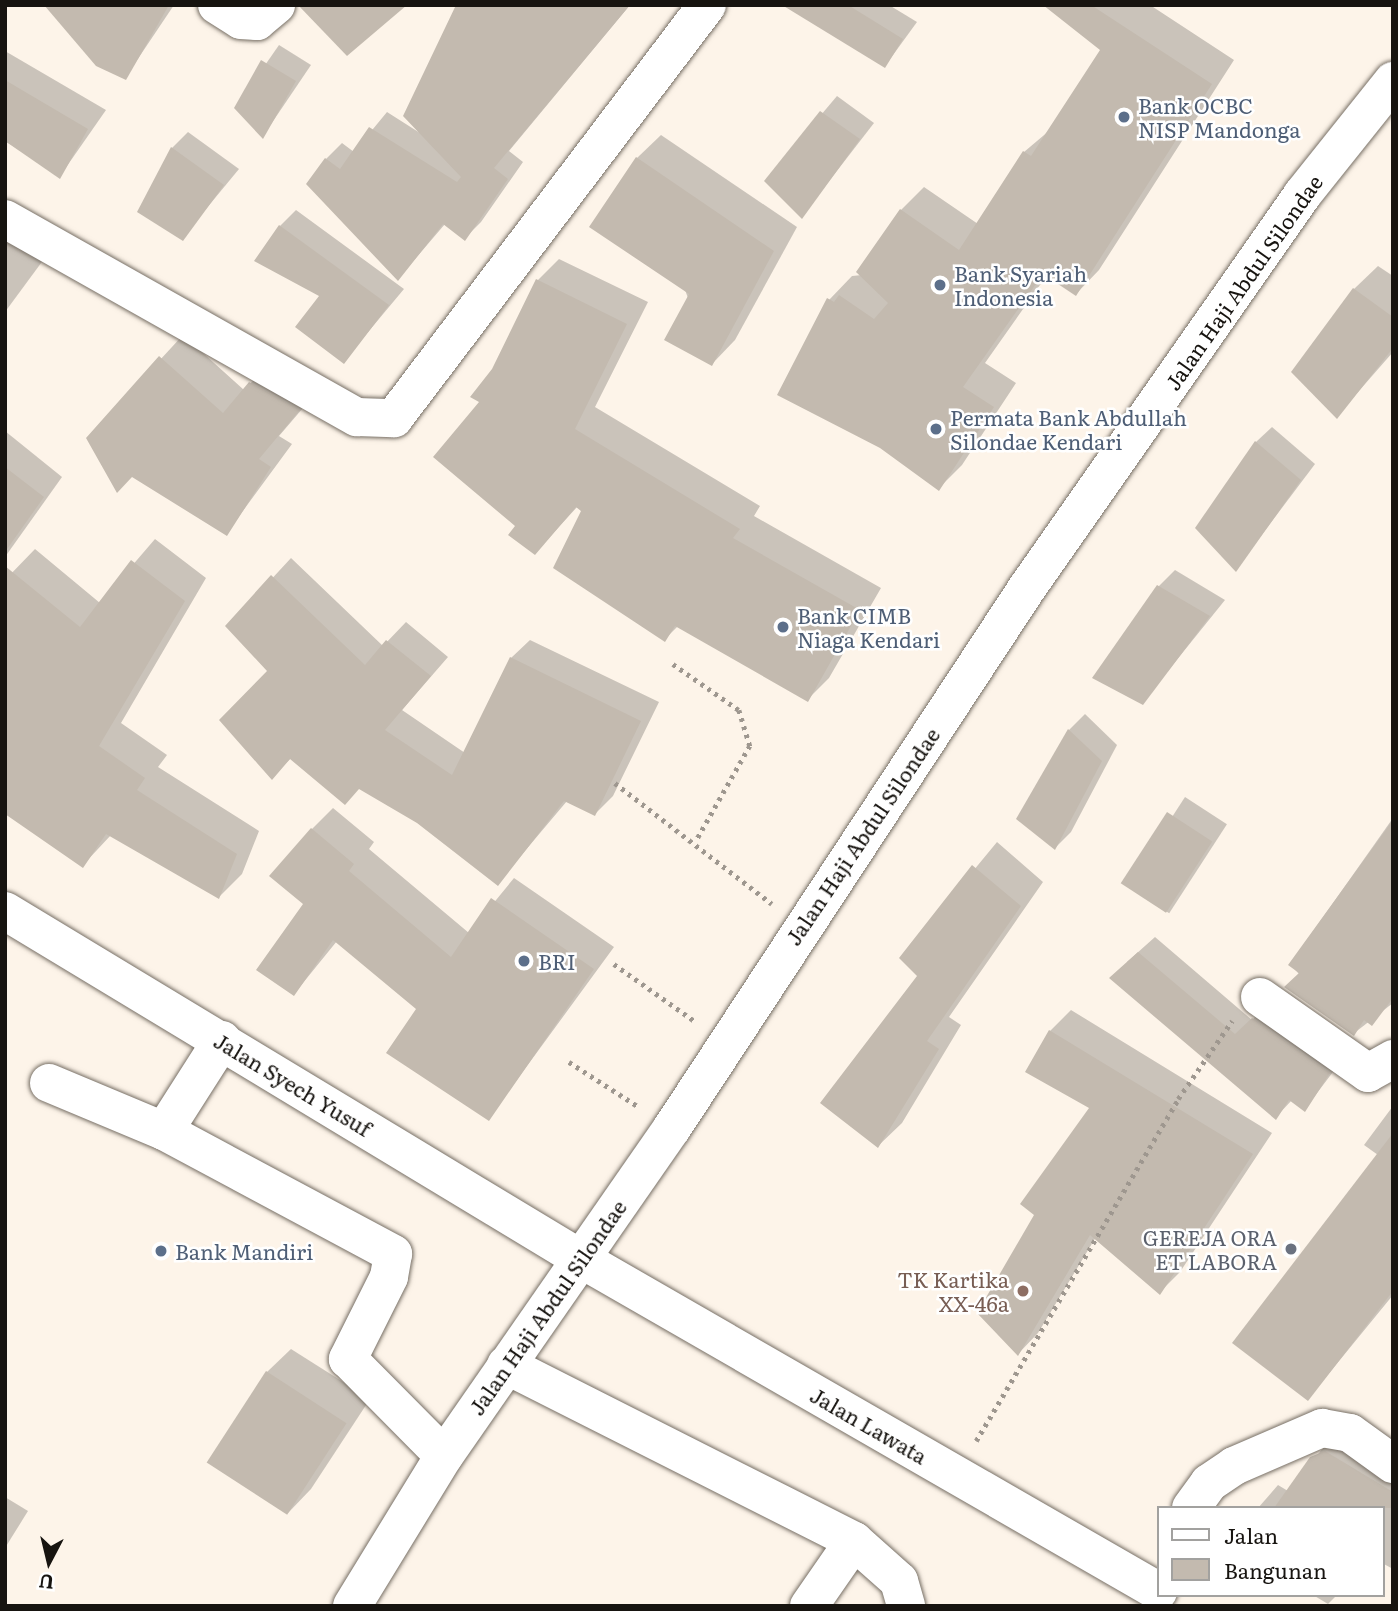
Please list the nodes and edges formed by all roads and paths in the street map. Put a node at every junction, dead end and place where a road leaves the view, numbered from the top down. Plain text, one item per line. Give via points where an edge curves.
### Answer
1 (217, 5) edge
2 (276, 5) edge
3 (708, 5) edge
4 (1393, 81) edge
5 (5, 219) edge
6 (673, 664) dead end
7 (615, 783) dead end
8 (696, 841) junction
9 (5, 911) edge
10 (800, 928) junction
11 (614, 964) dead end
12 (1250, 1003) joint
13 (222, 1040) junction
14 (725, 1042) junction
15 (1393, 1059) edge
16 (569, 1062) dead end
17 (50, 1083) dead end
18 (673, 1128) junction
19 (164, 1130) junction
20 (580, 1259) junction
21 (506, 1365) junction
22 (444, 1457) junction
23 (1393, 1464) edge
24 (956, 1474) junction
25 (1192, 1506) edge
26 (854, 1541) junction
27 (1156, 1582) edge
28 (352, 1606) edge
29 (808, 1606) edge
30 (906, 1606) edge

1 - 2 main road via 241,20 257,21
3 - 5 main road via 394,418 357,417
4 - 10 main road, Jalan Haji Abdul Silondae via 1302,195 1043,566
6 - 8 path via 739,710 750,746
7 - 8 path
8 - 10 path
9 - 13 main road, Jalan Syech Yusuf
10 - 14 main road, Jalan Haji Abdul Silondae
11 - 14 path
12 - 15 main road via 1368,1073
12 - 24 path via 1178,1099
13 - 19 main road
13 - 20 main road, Jalan Syech Yusuf
14 - 18 main road, Jalan Haji Abdul Silondae
16 - 18 path
17 - 19 main road
18 - 20 main road, Jalan Haji Abdul Silondae
19 - 22 main road via 393,1254 389,1277 348,1359
20 - 21 main road, Jalan Haji Abdul Silondae
20 - 24 main road, Jalan Lawata
21 - 22 main road, Jalan Haji Abdul Silondae
21 - 26 main road
22 - 28 main road, Jalan Haji Abdul Silondae
23 - 25 main road via 1350,1433 1322,1428 1234,1466 1209,1483
24 - 27 main road, Jalan Lawata
26 - 29 main road
26 - 30 main road via 899,1581

